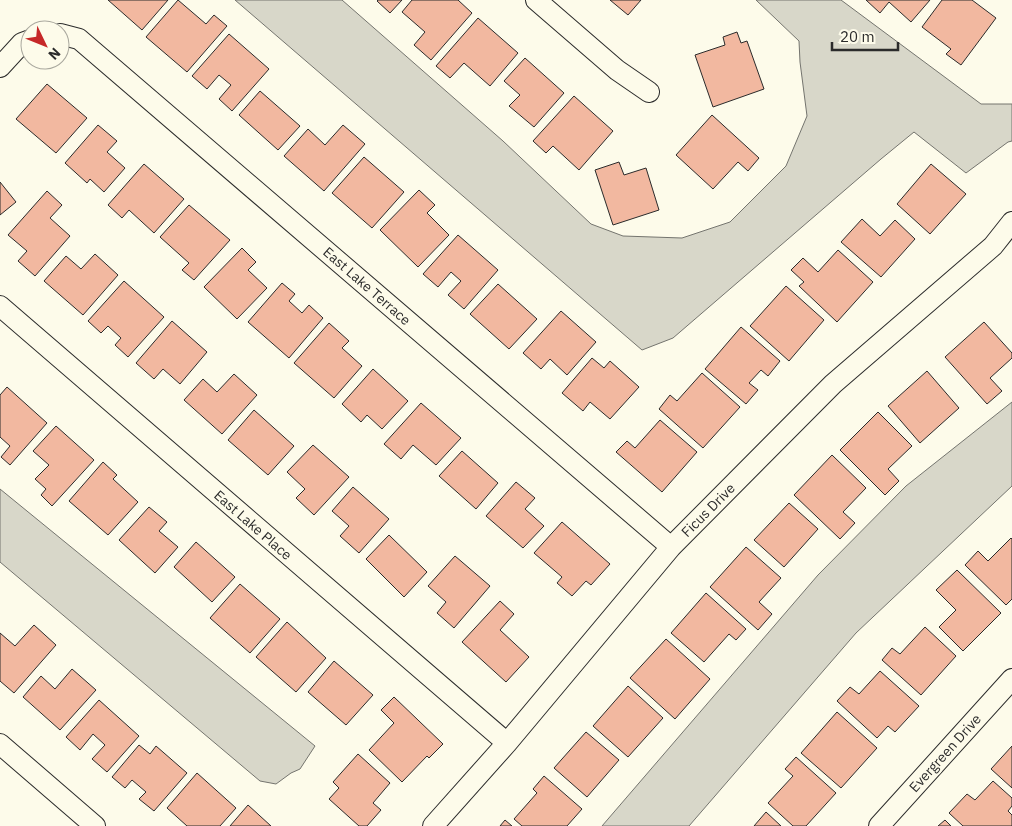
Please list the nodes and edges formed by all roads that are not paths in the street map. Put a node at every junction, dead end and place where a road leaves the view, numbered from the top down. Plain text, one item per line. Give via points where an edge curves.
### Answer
1 (536, 0) edge
2 (70, 37) edge
3 (20, 45) edge
4 (0, 67) edge
5 (649, 92) dead end
6 (1012, 222) edge
7 (0, 306) edge
8 (671, 547) junction
9 (1012, 679) edge
10 (507, 743) junction
11 (0, 744) edge
12 (95, 826) edge
13 (433, 826) edge
14 (879, 826) edge

1 - 5 street via 617,70
2 - 8 street, East Lake Terrace via 79,39
3 - 4 street
6 - 8 street, Ficus Drive via 993,246 833,384
7 - 10 street, East Lake Place
8 - 10 street, Ficus Drive
9 - 14 street, Evergreen Drive
10 - 13 street, Ficus Drive
11 - 12 street

